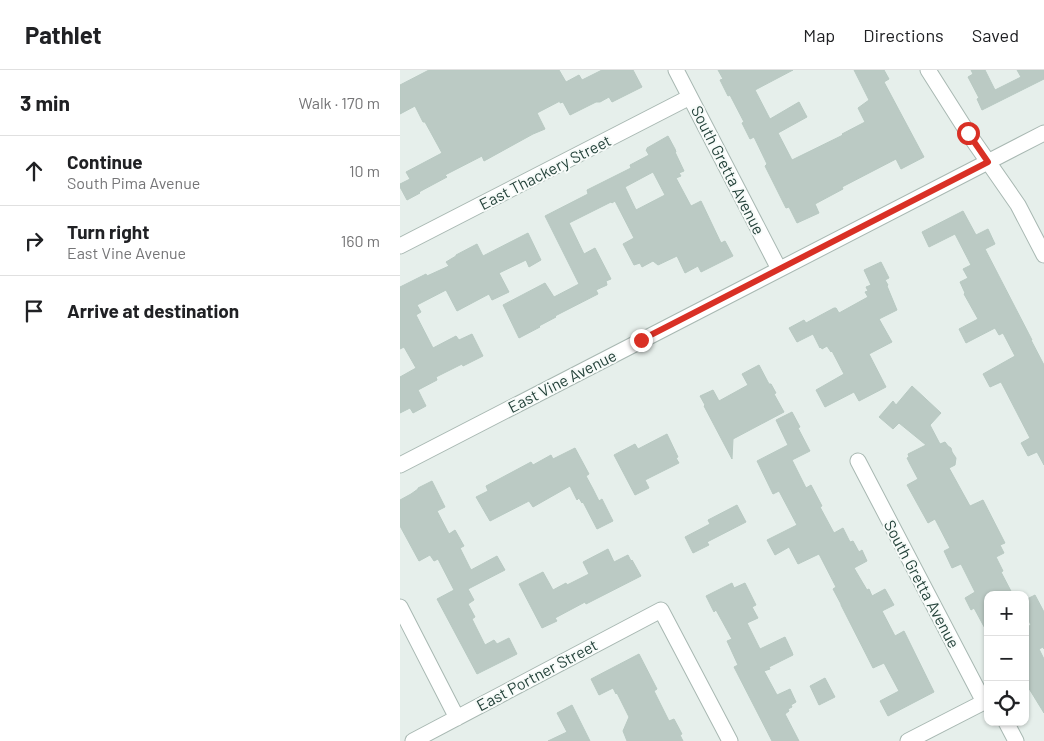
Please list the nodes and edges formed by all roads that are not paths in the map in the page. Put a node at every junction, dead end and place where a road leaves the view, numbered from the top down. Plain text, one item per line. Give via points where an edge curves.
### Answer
1 (676, 70) edge
2 (928, 70) edge
3 (690, 96) junction
4 (1044, 133) edge
5 (988, 162) junction
6 (400, 246) edge
7 (1044, 254) edge
8 (779, 269) junction
9 (858, 462) dead end
10 (400, 465) edge
11 (400, 606) edge
12 (984, 699) edge
13 (984, 704) edge
14 (457, 718) junction
15 (1008, 726) edge
16 (413, 741) edge
17 (730, 741) edge
18 (908, 741) edge
19 (1016, 741) edge

1 - 3 street, South Gretta Avenue
2 - 5 street
3 - 6 street, East Thackery Street
3 - 8 street, South Gretta Avenue
4 - 5 street, East Vine Avenue
5 - 7 street via 1018,205
5 - 8 street, East Vine Avenue
8 - 10 street, East Vine Avenue
9 - 12 street, South Gretta Avenue
11 - 14 street
13 - 18 street
14 - 16 street, East Portner Street
14 - 17 street, East Portner Street via 661,610
15 - 19 street

